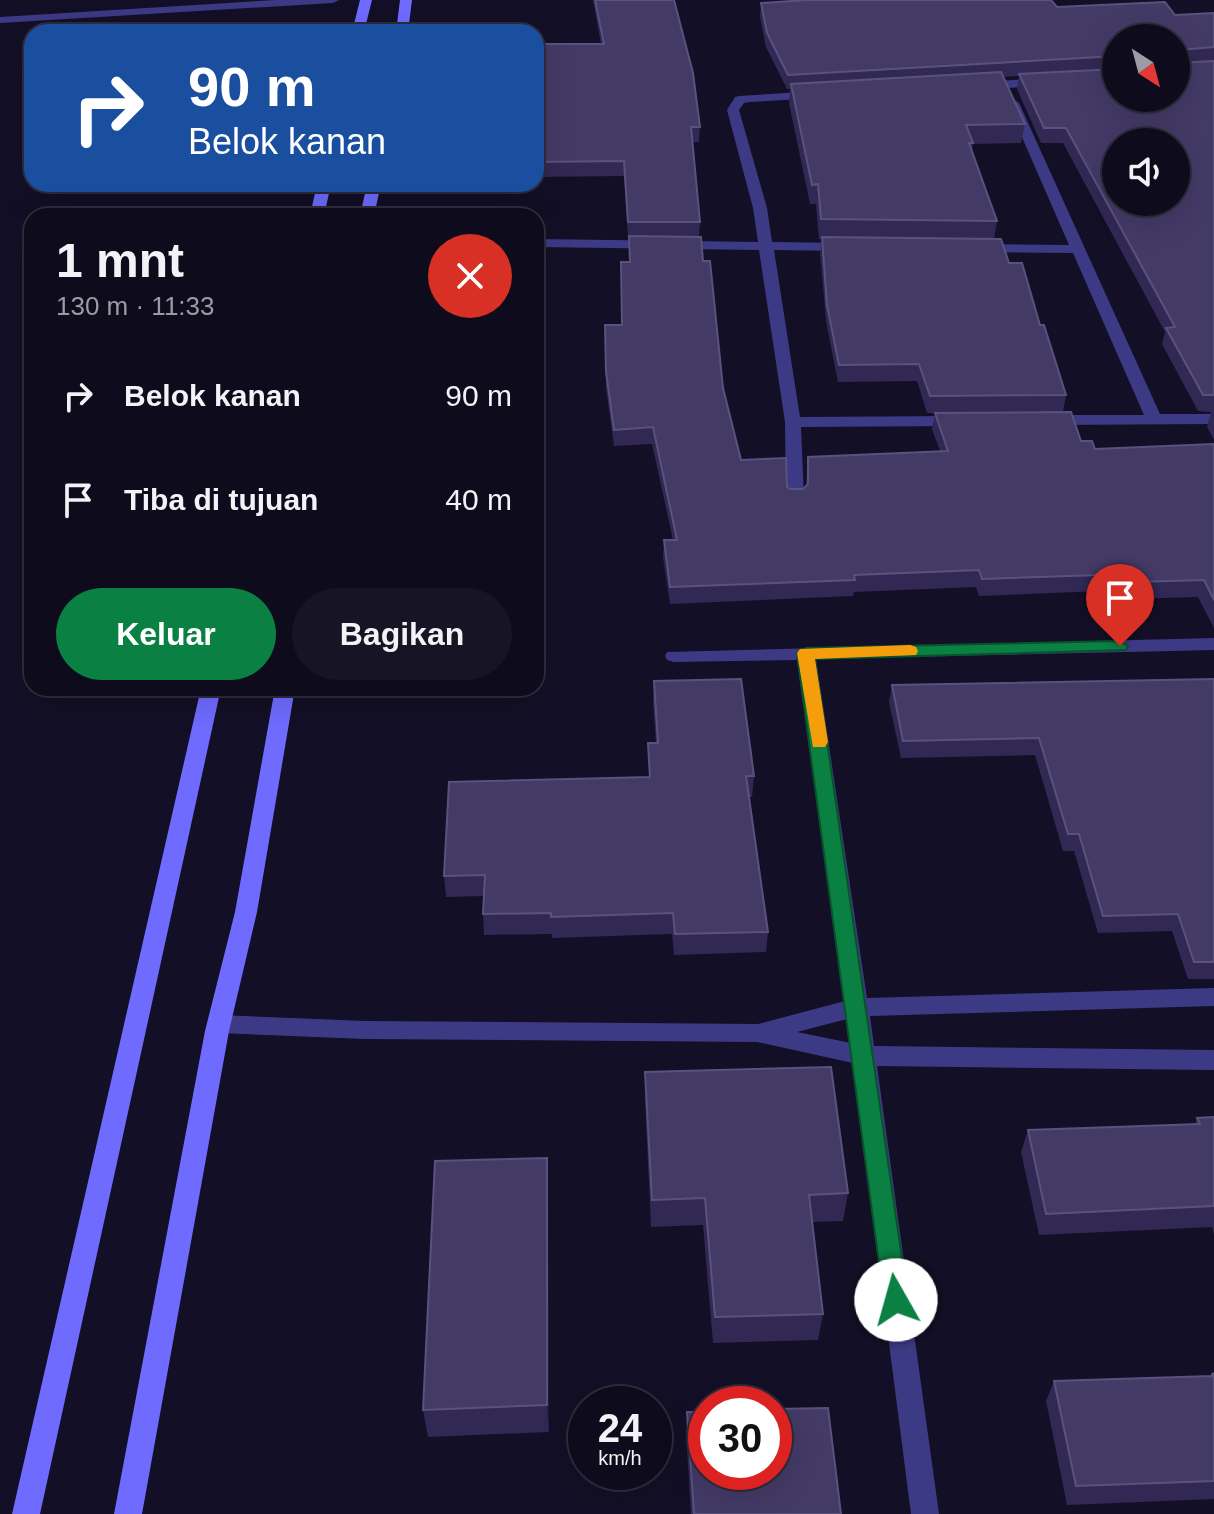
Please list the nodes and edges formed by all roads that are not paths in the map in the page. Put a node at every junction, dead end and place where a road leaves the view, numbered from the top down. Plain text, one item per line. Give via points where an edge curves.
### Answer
1 (333, 0) edge
2 (366, 0) edge
3 (406, 0) edge
4 (0, 20) edge
5 (360, 24) edge
6 (403, 24) edge
7 (1053, 81) edge
8 (1005, 85) junction
9 (960, 87) edge
10 (825, 94) edge
11 (544, 243) edge
12 (764, 246) junction
13 (866, 247) edge
14 (956, 248) edge
15 (1078, 249) junction
16 (1154, 419) junction
17 (1214, 419) edge
18 (1028, 420) edge
19 (981, 421) edge
20 (793, 422) junction
21 (795, 499) edge
22 (1214, 644) edge
23 (806, 653) junction
24 (674, 656) dead end
25 (209, 696) edge
26 (284, 696) edge
27 (1214, 997) edge
28 (857, 1007) junction
29 (219, 1024) junction
30 (757, 1033) junction
31 (864, 1056) junction
32 (1214, 1060) edge
33 (26, 1514) edge
34 (128, 1514) edge
35 (925, 1514) edge

1 - 4 street
2 - 5 street
3 - 6 street
7 - 8 street
8 - 9 street
8 - 15 street
10 - 12 street via 749,98 735,104
11 - 12 street
12 - 13 street
12 - 20 street
14 - 15 street
15 - 16 street
16 - 17 street
16 - 18 street
19 - 20 street
20 - 21 street
22 - 23 street
23 - 24 street
23 - 28 street
25 - 33 street
26 - 29 street via 246,912
27 - 28 street
28 - 30 street
28 - 31 street
29 - 30 street
29 - 34 street
30 - 31 street
31 - 32 street
31 - 35 street

